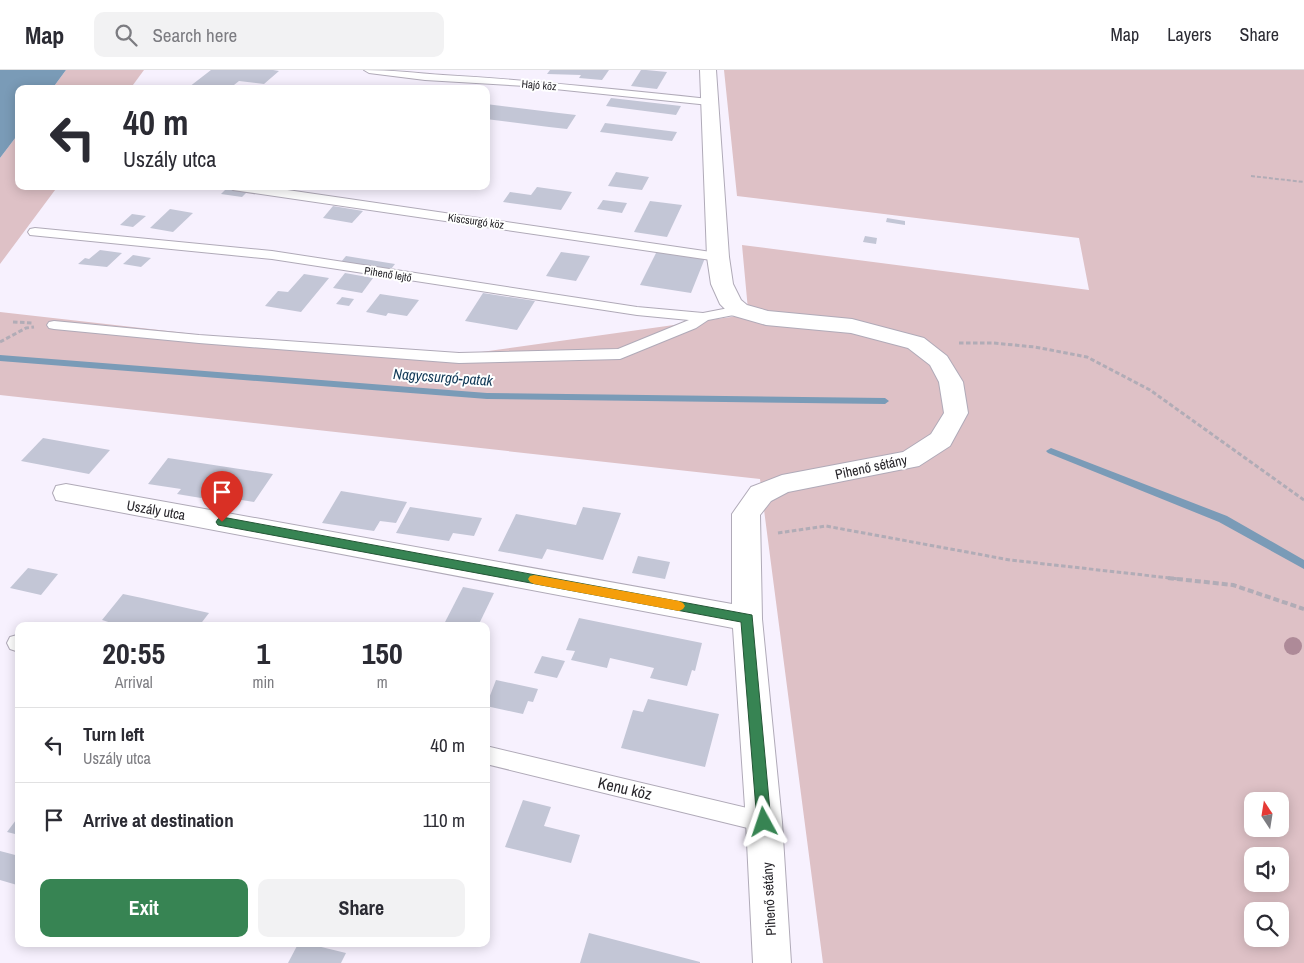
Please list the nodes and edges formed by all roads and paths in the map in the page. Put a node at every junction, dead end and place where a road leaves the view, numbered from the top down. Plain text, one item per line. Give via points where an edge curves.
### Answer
1 (369, 70) edge
2 (708, 70) edge
3 (709, 102) junction
4 (1251, 176) dead end
5 (1304, 182) edge
6 (260, 190) edge
7 (35, 232) dead end
8 (718, 257) junction
9 (739, 310) junction
10 (703, 317) junction
11 (54, 325) dead end
12 (26, 328) dead end
13 (0, 342) edge
14 (916, 343) junction
15 (66, 493) dead end
16 (1304, 500) edge
17 (745, 538) junction
18 (1304, 609) edge
19 (747, 619) junction
20 (490, 756) edge
21 (764, 822) junction
22 (772, 963) edge

1 - 3 lane, Hajó köz
2 - 3 street
3 - 8 street
4 - 5 path
6 - 8 lane, Kiscsurgó köz
7 - 10 lane, Pihenő lejtő via 272,255 638,311
8 - 9 street via 722,284 731,304
9 - 10 lane, Pihenő lejtő
9 - 14 street, Pihenő sétány via 766,318 852,326
10 - 11 lane via 691,326 620,354 459,358
12 - 13 path
14 - 16 path via 994,343 1087,357 1150,390
14 - 17 street, Pihenő sétány via 939,361 950,382 956,413 941,440 910,460 782,484 760,494 746,514
15 - 19 street, Uszály utca
17 - 18 path via 826,526 1010,560 1233,586
17 - 19 street, Pihenő sétány
19 - 21 street, Pihenő sétány
20 - 21 lane, Kenu köz
21 - 22 street, Pihenő sétány

